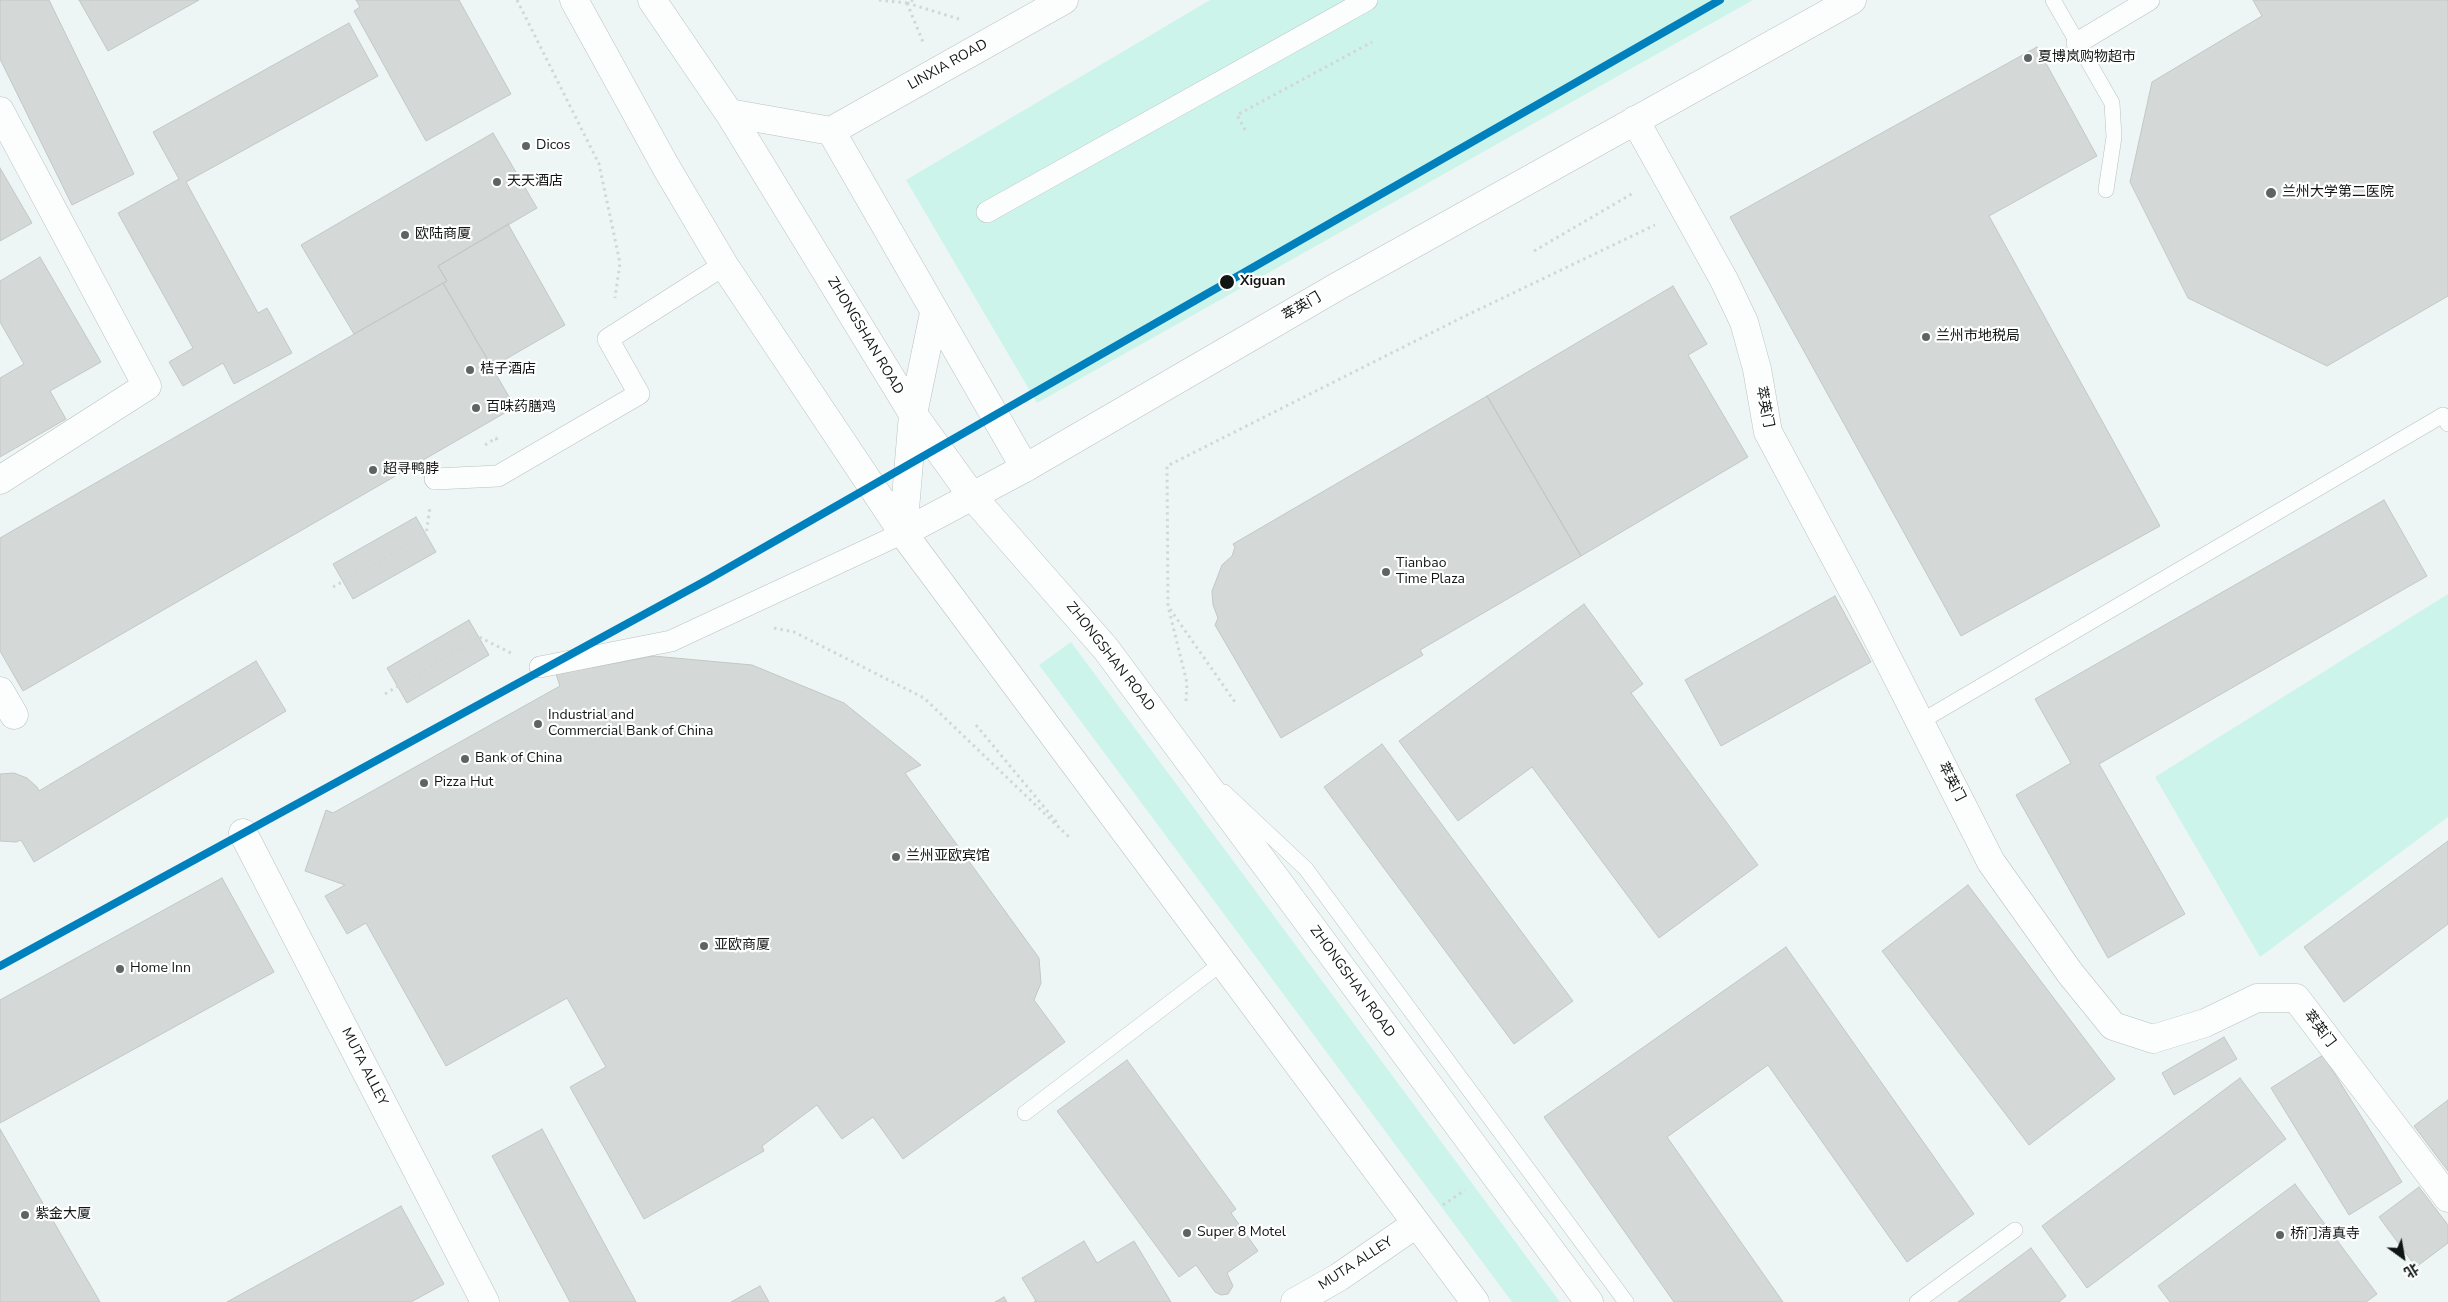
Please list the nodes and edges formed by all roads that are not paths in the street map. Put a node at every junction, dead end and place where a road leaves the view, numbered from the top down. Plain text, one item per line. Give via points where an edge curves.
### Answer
1 (574, 0) edge
2 (652, 0) edge
3 (1064, 0) edge
4 (1367, 0) edge
5 (1852, 0) edge
6 (2053, 0) edge
7 (2149, 0) edge
8 (2077, 43) junction
9 (0, 111) edge
10 (729, 113) junction
11 (1634, 120) junction
12 (831, 131) junction
13 (2106, 190) dead end
14 (987, 212) dead end
15 (724, 265) junction
16 (934, 313) junction
17 (912, 414) junction
18 (2448, 424) edge
19 (1025, 468) junction
20 (435, 479) dead end
21 (0, 480) edge
22 (972, 496) junction
23 (902, 533) junction
24 (540, 668) road end
25 (0, 691) edge
26 (14, 715) dead end
27 (1920, 722) junction
28 (1184, 754) junction
29 (243, 833) dead end
30 (1222, 963) junction
31 (1025, 1113) dead end
32 (2448, 1198) edge
33 (1416, 1224) junction
34 (2014, 1230) dead end
35 (485, 1302) edge
36 (1295, 1302) edge
37 (1475, 1302) edge
38 (1589, 1302) edge
39 (1626, 1302) edge
40 (1916, 1302) edge

1 - 15 main road
2 - 10 main road, ZHONGSHAN ROAD
3 - 12 main road, LINXIA ROAD
4 - 14 street
5 - 11 main road, 萃英门
6 - 8 lane
7 - 8 street
8 - 13 lane via 2112,103 2114,137
9 - 21 main road via 147,386
10 - 12 main road
10 - 17 main road, ZHONGSHAN ROAD
11 - 19 main road, 萃英门 via 1340,285
11 - 27 main road, 萃英门 via 1724,280 1744,322 1757,369 1768,432
12 - 16 main road
15 - 20 street via 608,339 639,394 498,476
15 - 23 main road
16 - 17 main road
16 - 19 main road
17 - 22 main road, ZHONGSHAN ROAD
17 - 23 main road
18 - 27 lane via 2443,415
19 - 22 main road, 萃英门
22 - 23 main road, 萃英门
22 - 28 main road, ZHONGSHAN ROAD via 1106,649
23 - 24 street via 671,641
23 - 30 main road
25 - 26 main road
27 - 32 main road, 萃英门 via 1991,862 2070,973 2113,1026 2153,1039 2205,1023 2257,998 2296,998
28 - 38 main road, ZHONGSHAN ROAD
28 - 39 lane via 1306,868
29 - 35 main road, MUTA ALLEY
30 - 31 lane
30 - 33 main road
33 - 36 main road, MUTA ALLEY via 1340,1277
33 - 37 main road
34 - 40 lane

